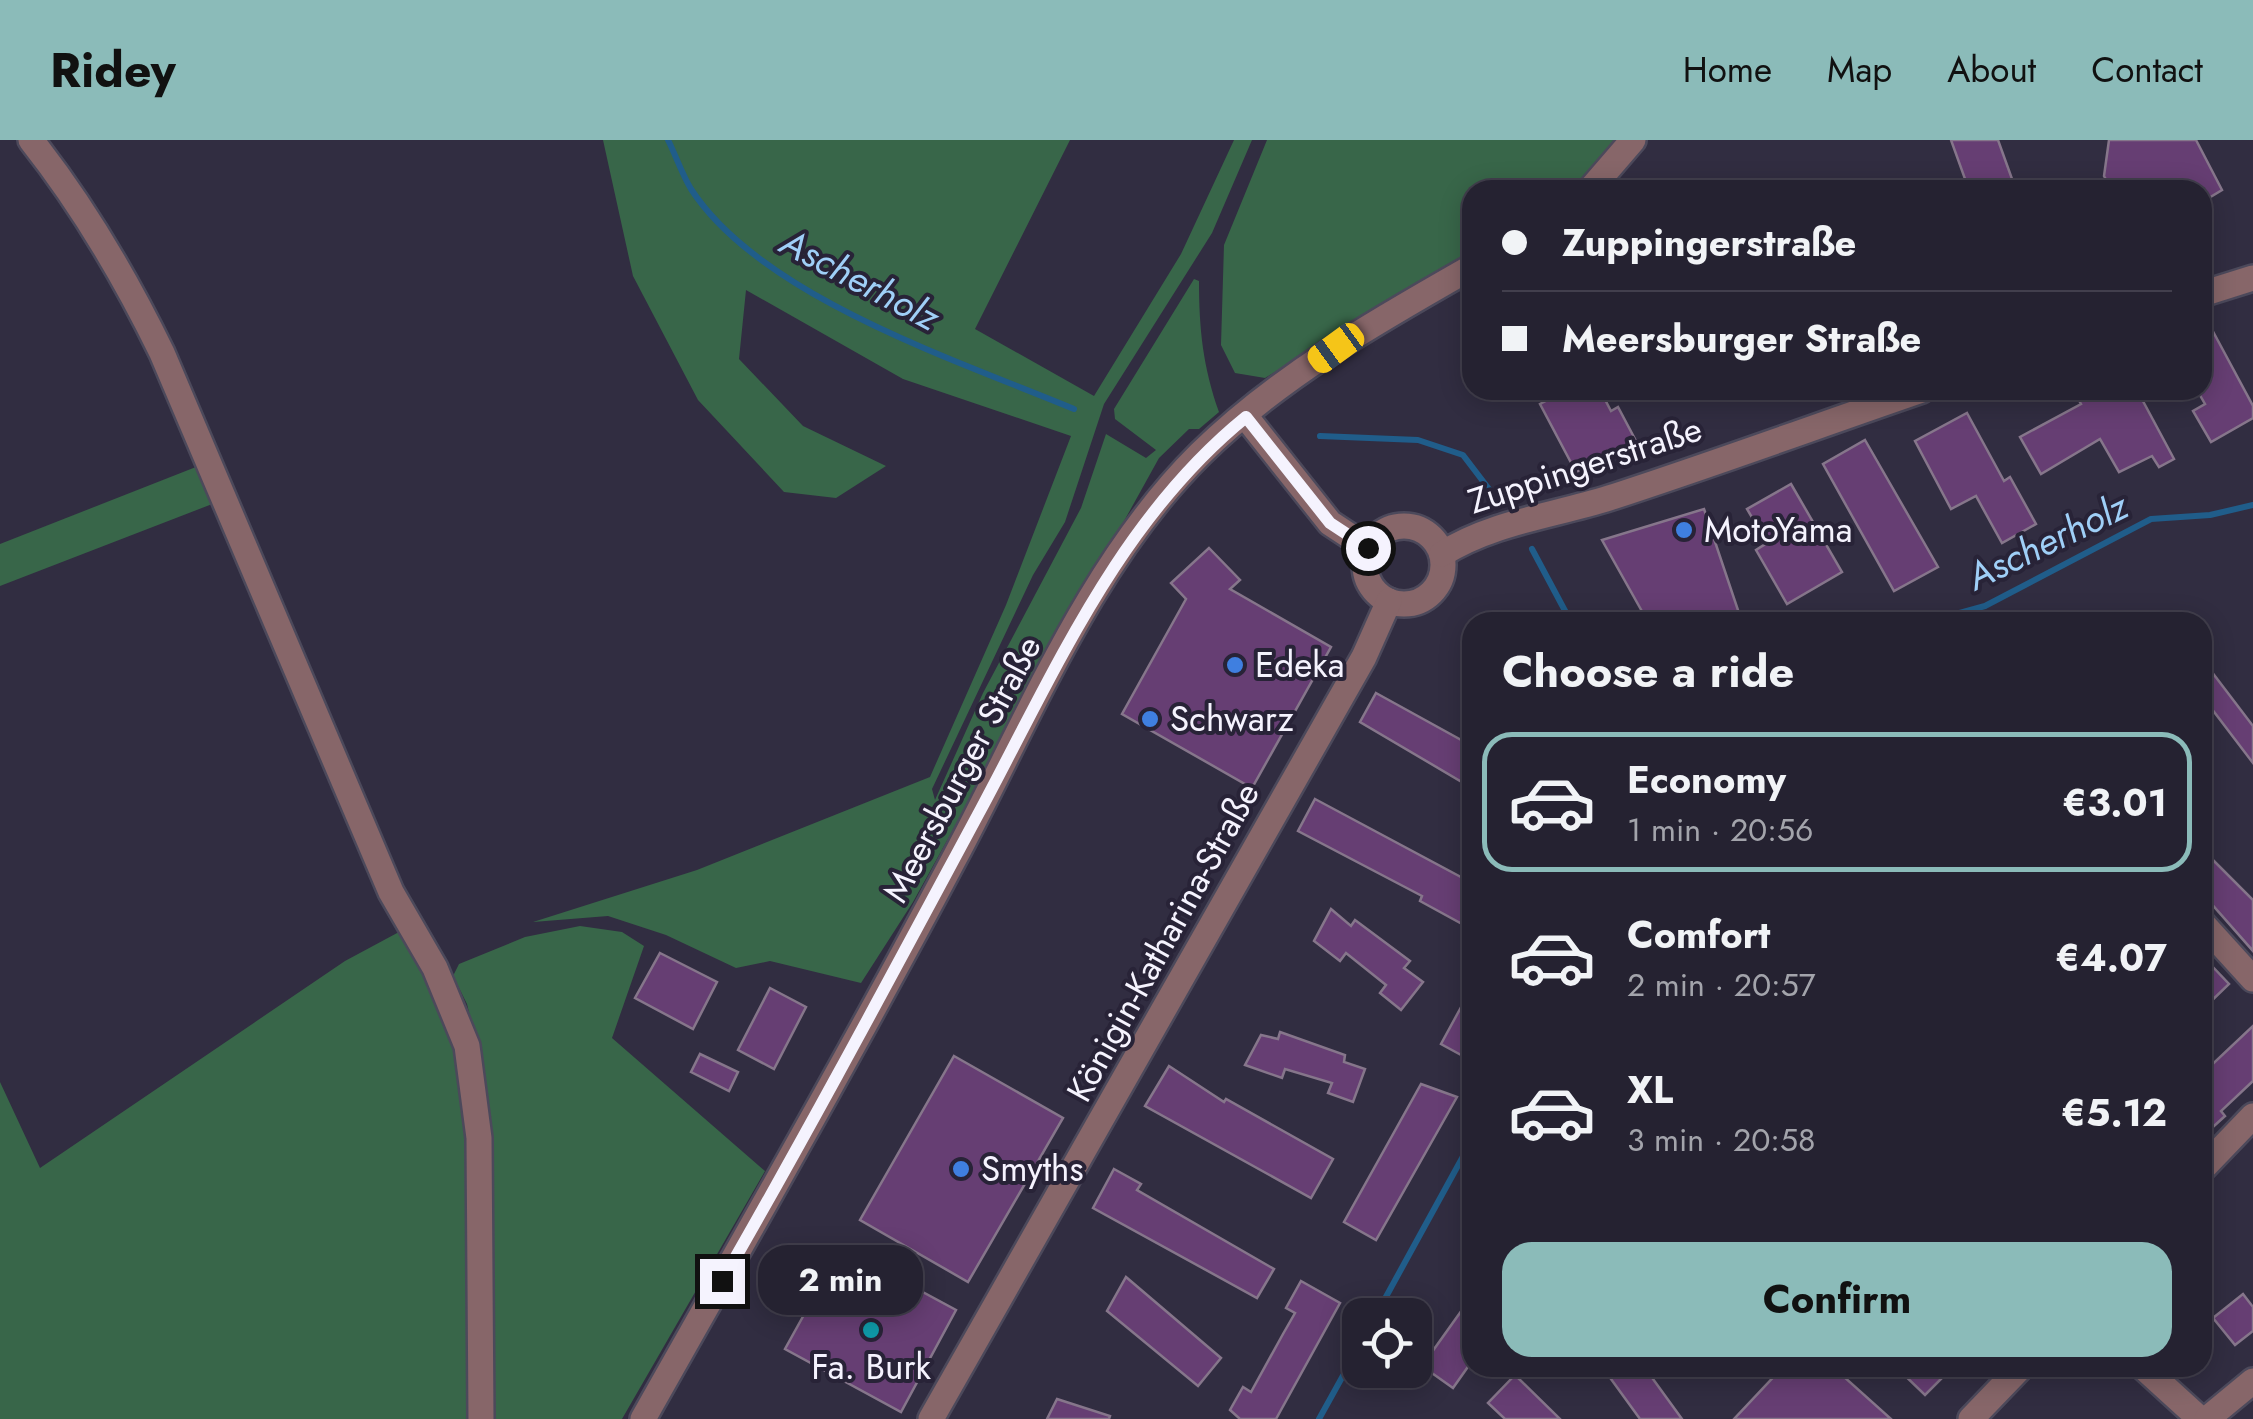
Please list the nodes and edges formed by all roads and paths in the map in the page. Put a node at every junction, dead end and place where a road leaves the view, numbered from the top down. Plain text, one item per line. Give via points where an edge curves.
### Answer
1 (31, 140) edge
2 (1633, 140) edge
3 (1599, 180) edge
4 (1462, 273) edge
5 (2253, 278) edge
6 (2212, 291) edge
7 (1893, 400) edge
8 (1246, 417) junction
9 (1368, 548) junction
10 (1442, 554) junction
11 (1389, 601) junction
12 (2212, 934) edge
13 (2253, 979) edge
14 (2253, 1116) edge
15 (2212, 1159) edge
16 (2011, 1377) edge
17 (2155, 1377) edge
18 (2253, 1381) edge
19 (482, 1419) edge
20 (642, 1419) edge
21 (931, 1419) edge
22 (1971, 1419) edge
23 (2204, 1419) edge

1 - 19 street via 124,274 391,892 455,1010 476,1087
2 - 3 street
4 - 8 street, Meersburger Straße via 1336,348
5 - 6 street
7 - 10 street, Zuppingerstraße via 1606,499 1501,525
8 - 9 street via 1330,523
8 - 20 street, Meersburger Straße via 1162,496 1074,630 790,1163
9 - 10 street, Zuppingerstraße via 1385,530 1409,526 1431,536
9 - 11 street via 1369,584
10 - 11 street, Zuppingerstraße via 1443,570 1432,592 1411,604
11 - 21 street, Königin-Katharina-Straße
12 - 13 street
14 - 15 street
16 - 22 street
17 - 23 street
18 - 23 street

